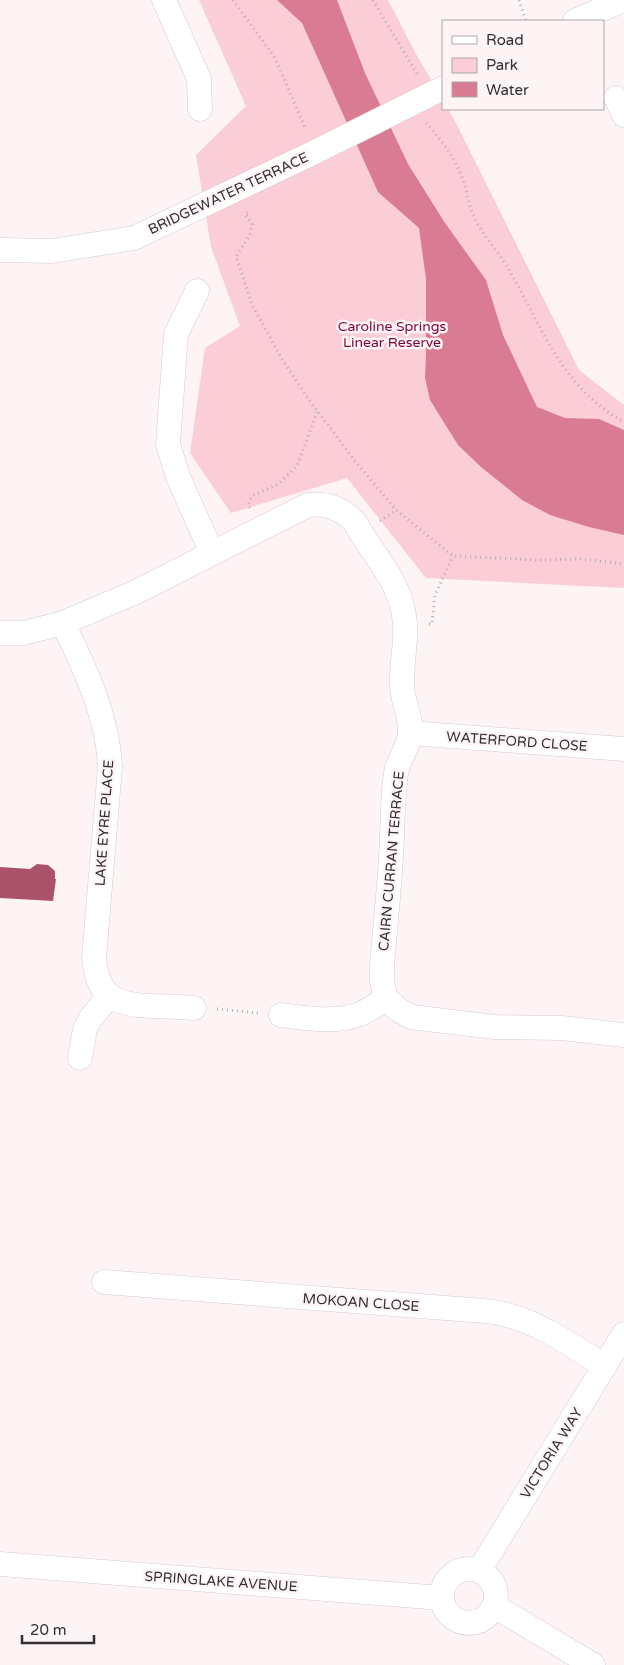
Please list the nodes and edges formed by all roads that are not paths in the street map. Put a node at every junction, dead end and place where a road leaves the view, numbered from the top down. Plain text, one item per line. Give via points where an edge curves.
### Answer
1 (164, 0) edge
2 (615, 0) edge
3 (623, 0) edge
4 (583, 18) edge
5 (435, 92) edge
6 (200, 109) dead end
7 (0, 250) edge
8 (196, 292) dead end
9 (212, 553) junction
10 (63, 623) junction
11 (0, 633) edge
12 (410, 733) junction
13 (624, 749) edge
14 (109, 996) junction
15 (386, 999) junction
16 (194, 1008) road end
17 (281, 1015) road end
18 (624, 1035) edge
19 (80, 1058) dead end
20 (104, 1282) dead end
21 (624, 1334) edge
22 (605, 1366) junction
23 (0, 1564) edge
24 (479, 1571) junction
25 (442, 1598) junction
26 (494, 1606) junction
27 (593, 1665) edge

1 - 6 street via 199,79
2 - 4 street
3 - 4 street
5 - 7 street, BRIDGEWATER TERRACE via 134,238 52,251
8 - 9 street via 176,334 168,444 178,477
9 - 10 street, CAIRN CURRAN TERRACE via 136,592
9 - 12 street, CAIRN CURRAN TERRACE via 308,504 327,504 354,521 394,583 403,610 402,687
10 - 11 street, CAIRN CURRAN TERRACE via 24,633
10 - 14 street, LAKE EYRE PLACE via 88,676 109,747 94,958 97,978
12 - 13 street, WATERFORD CLOSE
12 - 15 street, CAIRN CURRAN TERRACE via 397,770 394,790 382,965
14 - 16 street via 129,1004
14 - 19 street via 85,1028
15 - 17 street via 363,1013 343,1019
15 - 18 street via 411,1017 426,1020
20 - 22 street, MOKOAN CLOSE via 502,1313 535,1324
21 - 22 street, VICTORIA WAY
22 - 24 street, VICTORIA WAY
23 - 25 street, SPRINGLAKE AVENUE
24 - 25 street via 466,1569 453,1575 444,1585
24 - 26 street via 490,1580 496,1592
25 - 26 street via 451,1616 465,1623 480,1621
26 - 27 street

